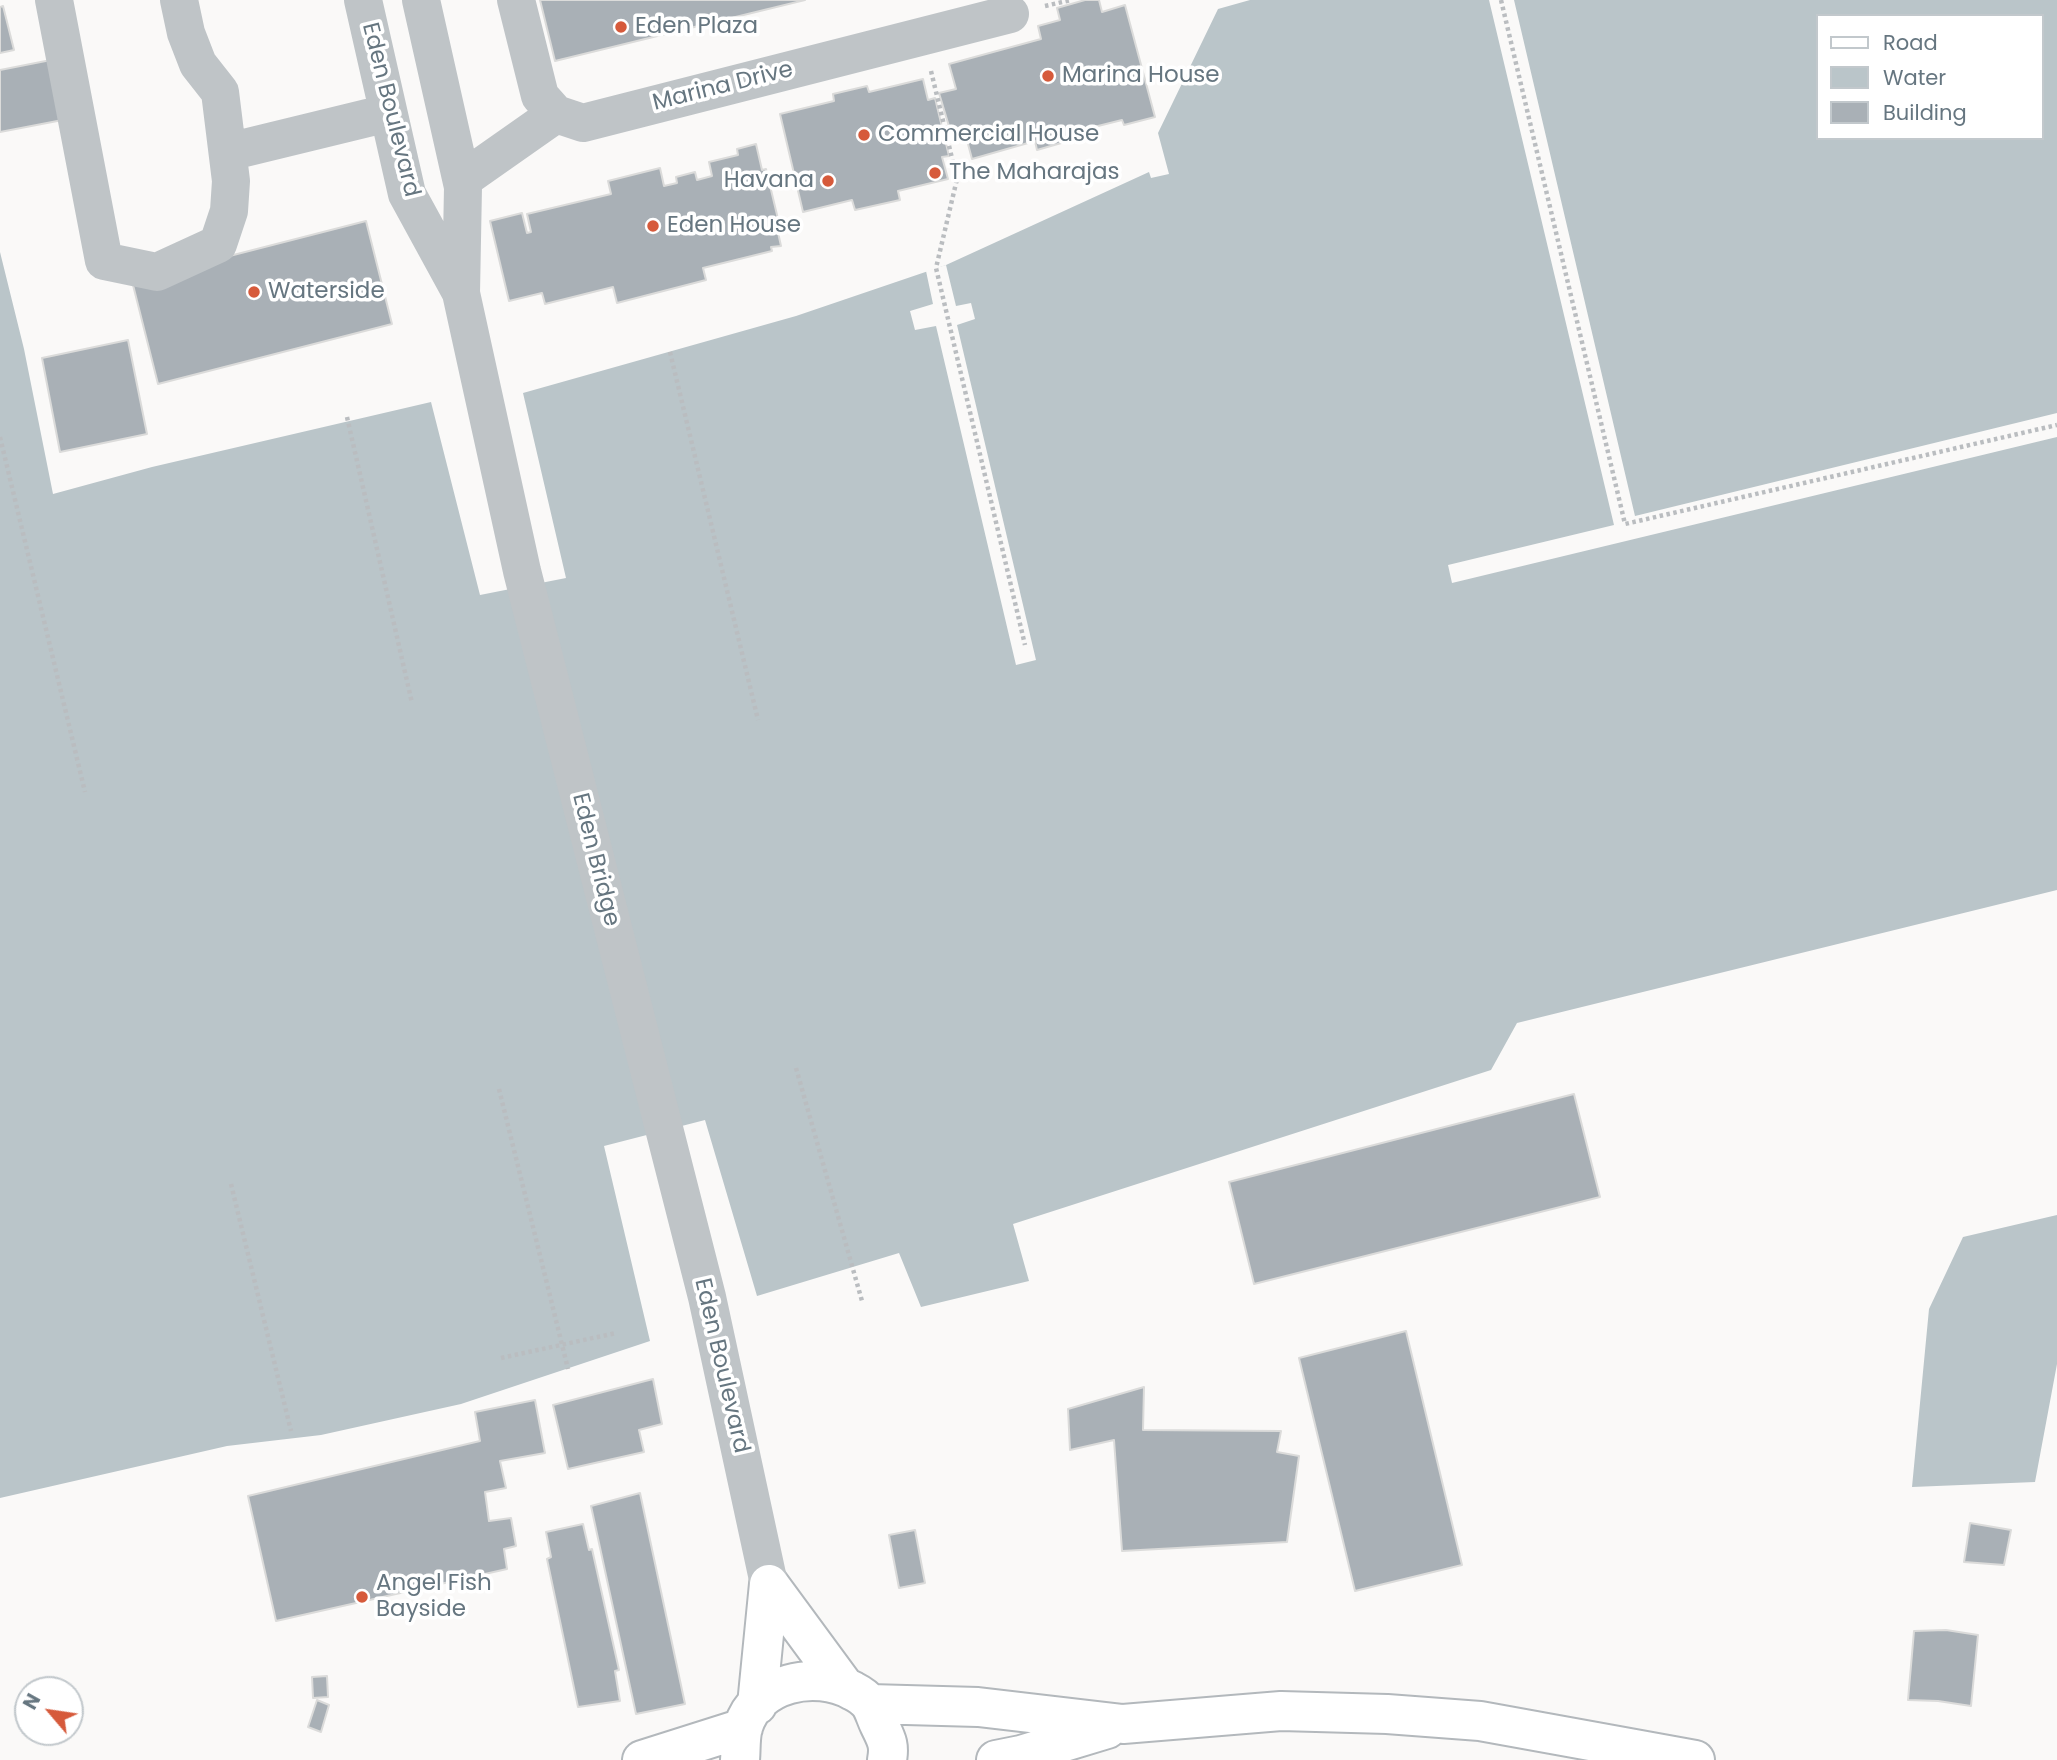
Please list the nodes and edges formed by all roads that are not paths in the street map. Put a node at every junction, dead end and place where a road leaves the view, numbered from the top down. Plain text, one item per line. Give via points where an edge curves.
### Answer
1 (54, 0) edge
2 (179, 0) edge
3 (363, 0) edge
4 (421, 0) edge
5 (516, 0) edge
6 (1010, 14) dead end
7 (388, 113) junction
8 (556, 114) junction
9 (228, 152) junction
10 (461, 180) junction
11 (461, 293) junction
12 (522, 571) joint
13 (669, 1149) joint
14 (769, 1584) junction
15 (857, 1695) junction
16 (1123, 1724) junction
17 (747, 1731) edge
18 (642, 1760) edge
19 (887, 1760) edge
20 (996, 1760) edge
21 (1695, 1760) edge

1 - 9 street via 104,261 157,272 218,244 229,211
2 - 9 street via 198,64 220,92
3 - 7 street, Eden Boulevard
4 - 10 street, Eden Boulevard
5 - 8 street via 540,96
6 - 8 street, Marina Drive via 583,123
7 - 9 street
7 - 11 street, Eden Boulevard via 407,194
8 - 10 street
10 - 11 street, Eden Boulevard
11 - 12 street, Eden Boulevard
12 - 13 street, Eden Bridge
13 - 14 street, Eden Boulevard via 707,1297
14 - 15 main road
14 - 17 main road
15 - 16 main road
15 - 17 main road via 826,1681 789,1684 772,1692
15 - 19 main road via 889,1746
16 - 20 main road
16 - 21 main road via 1281,1711 1387,1714 1480,1721
17 - 18 main road

